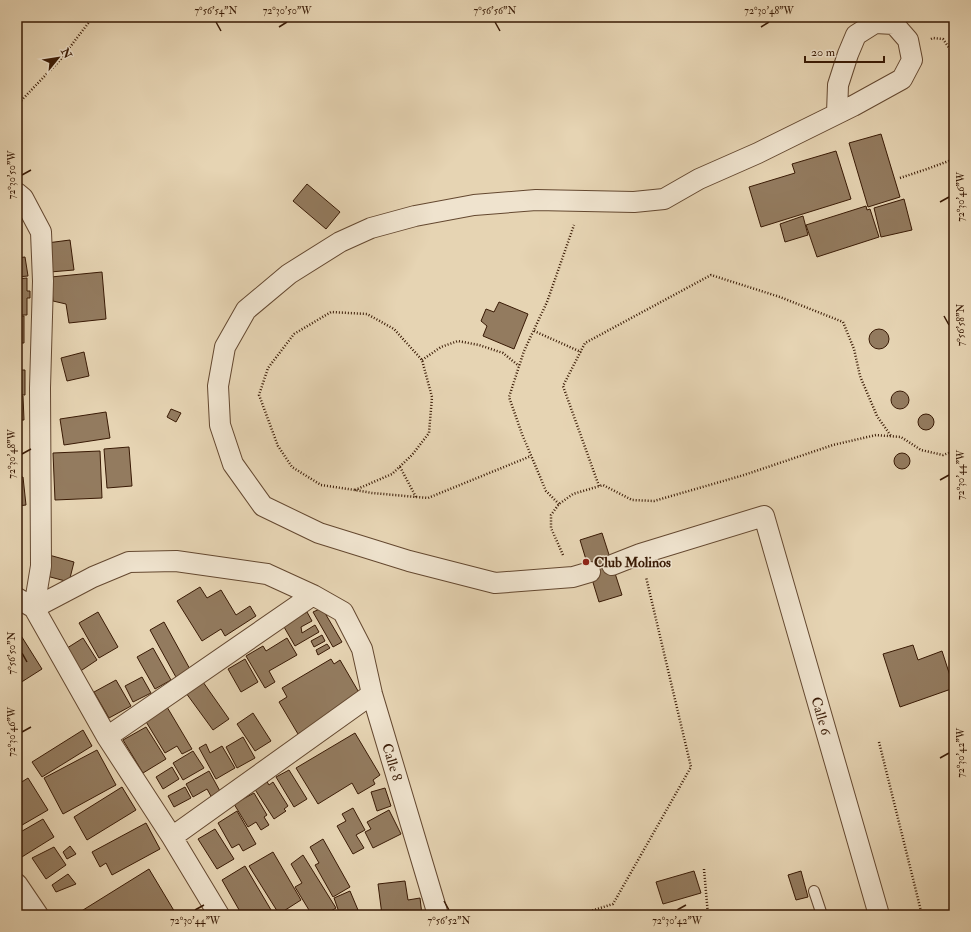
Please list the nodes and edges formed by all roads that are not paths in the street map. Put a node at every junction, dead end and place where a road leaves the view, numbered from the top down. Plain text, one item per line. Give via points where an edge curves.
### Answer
1 (837, 113) junction
2 (17, 193) edge
3 (612, 565) dead end
4 (582, 575) road end
5 (313, 595) junction
6 (17, 598) edge
7 (34, 608) junction
8 (372, 694) junction
9 (107, 737) junction
10 (172, 836) junction
11 (17, 884) edge
12 (814, 890) dead end
13 (38, 915) edge
14 (219, 915) edge
15 (438, 915) edge
16 (822, 915) edge
17 (879, 915) edge

1 - 1 street via 902,79 912,60 908,40 894,24 875,23 856,35 838,85
1 - 4 street via 758,153 699,179 664,199 634,202 536,200 474,205 370,228 340,242 289,274 246,310 225,347 218,386 220,425 233,464 263,506 319,533 409,561 495,583
2 - 7 street via 23,198 41,232 41,566
3 - 17 street, Calle 6 via 764,516
5 - 7 street via 267,574 176,561 129,562 93,577
5 - 8 street, Calle 8 via 343,612 362,649
5 - 9 street
6 - 7 street
7 - 9 street
8 - 10 street
8 - 15 street, Calle 8
9 - 10 street
10 - 14 street
11 - 13 street
12 - 16 lane

